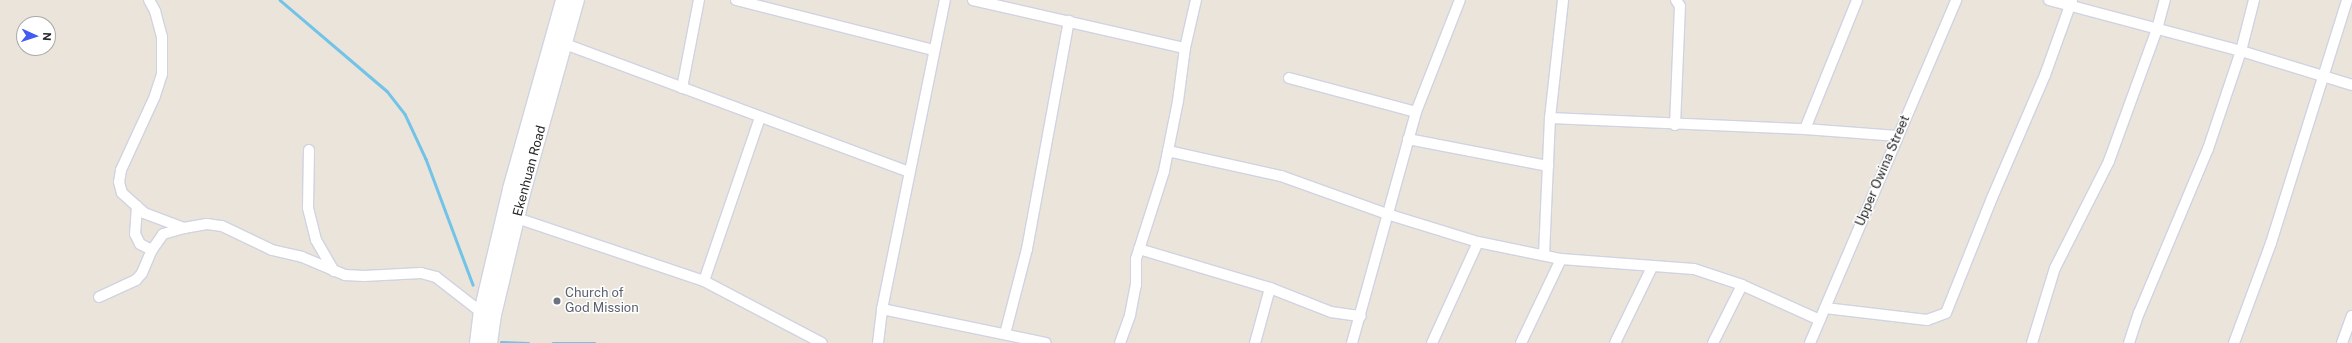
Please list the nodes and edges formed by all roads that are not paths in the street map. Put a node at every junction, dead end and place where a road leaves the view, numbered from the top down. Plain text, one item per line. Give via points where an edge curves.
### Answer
1 (149, 0) edge
2 (563, 0) edge
3 (577, 0) edge
4 (698, 0) edge
5 (736, 0) edge
6 (945, 0) edge
7 (973, 0) edge
8 (1196, 0) edge
9 (1460, 0) edge
10 (1562, 0) edge
11 (1676, 0) edge
12 (1857, 0) edge
13 (1956, 0) edge
14 (2049, 0) edge
15 (2165, 0) edge
16 (2254, 0) edge
17 (2347, 0) edge
18 (2071, 4) edge
19 (1069, 21) junction
20 (2158, 30) junction
21 (565, 44) junction
22 (1185, 48) junction
23 (934, 50) junction
24 (2241, 51) junction
25 (2325, 76) junction
26 (1289, 78) dead end
27 (2352, 85) edge
28 (682, 88) junction
29 (1416, 112) junction
30 (760, 117) junction
31 (1550, 118) junction
32 (1675, 125) junction
33 (1805, 129) junction
34 (1898, 136) junction
35 (1408, 138) junction
36 (309, 150) dead end
37 (1168, 151) junction
38 (1548, 166) junction
39 (909, 172) junction
40 (137, 206) junction
41 (1387, 214) junction
42 (517, 218) junction
43 (184, 228) junction
44 (1478, 242) junction
45 (1139, 249) junction
46 (152, 250) junction
47 (1544, 255) junction
48 (1561, 259) junction
49 (1652, 267) junction
50 (334, 271) junction
51 (704, 281) junction
52 (1742, 285) junction
53 (1270, 288) junction
54 (99, 297) dead end
55 (1825, 308) junction
56 (882, 309) junction
57 (481, 312) junction
58 (1361, 316) junction
59 (2352, 316) edge
60 (1820, 320) junction
61 (1005, 334) junction
62 (477, 343) edge
63 (490, 343) edge
64 (822, 343) edge
65 (878, 343) edge
66 (1046, 343) edge
67 (1120, 343) edge
68 (1255, 343) edge
69 (1352, 343) edge
70 (1432, 343) edge
71 (1521, 343) edge
72 (1616, 343) edge
73 (1713, 343) edge
74 (1810, 343) edge
75 (2032, 343) edge
76 (2129, 343) edge
77 (2234, 343) edge
78 (2342, 343) edge

1 - 40 street via 155,11 162,37 162,74 155,96 121,170 119,182 122,193
2 - 57 main road, Ekenhuan Road via 510,189
3 - 21 main road, Ekenhuan Road
4 - 28 street
5 - 23 street
6 - 23 street
7 - 19 street
8 - 22 street
9 - 29 street
10 - 31 street
11 - 32 street via 1680,6
12 - 33 street
13 - 34 street, Upper Owina Street
14 - 18 street
15 - 20 street
16 - 24 street
17 - 25 street
18 - 20 street
18 - 55 street via 2045,75 1946,314 1927,320
19 - 22 street
19 - 61 street via 1027,249
20 - 24 street
20 - 75 street via 2108,161 2055,268
21 - 28 street
21 - 42 main road, Ekenhuan Road
22 - 37 street
23 - 39 street
24 - 25 street
24 - 76 street via 2208,148
25 - 27 street
25 - 77 street via 2271,243
26 - 29 street
28 - 30 street
29 - 35 street
30 - 39 street
30 - 51 street
31 - 32 street
31 - 38 street
32 - 33 street
33 - 34 street
34 - 55 street, Upper Owina Street
35 - 38 street
35 - 41 street
36 - 50 street via 308,208 316,240
37 - 41 street via 1281,176
37 - 45 street
38 - 47 street
39 - 56 street
40 - 43 street via 144,213
40 - 46 street via 135,234 140,244
41 - 44 street
41 - 58 street
42 - 51 street
42 - 63 main road, Ekenhuan Road
43 - 46 street via 163,234
43 - 50 street via 215,224 272,250 302,257
44 - 47 street
44 - 70 street
45 - 53 street
45 - 67 street via 1130,315
46 - 54 street via 136,280
47 - 48 street
48 - 49 street
48 - 71 street
49 - 52 street via 1694,269
49 - 72 street
50 - 57 street via 364,276 436,276
51 - 64 street
52 - 60 street
52 - 73 street
53 - 58 street via 1326,311
53 - 68 street
55 - 60 street, Upper Owina Street
56 - 61 street
56 - 65 street
57 - 62 main road, Ekenhuan Road
58 - 69 street
59 - 78 street
60 - 74 street, Upper Owina Street
61 - 66 street

